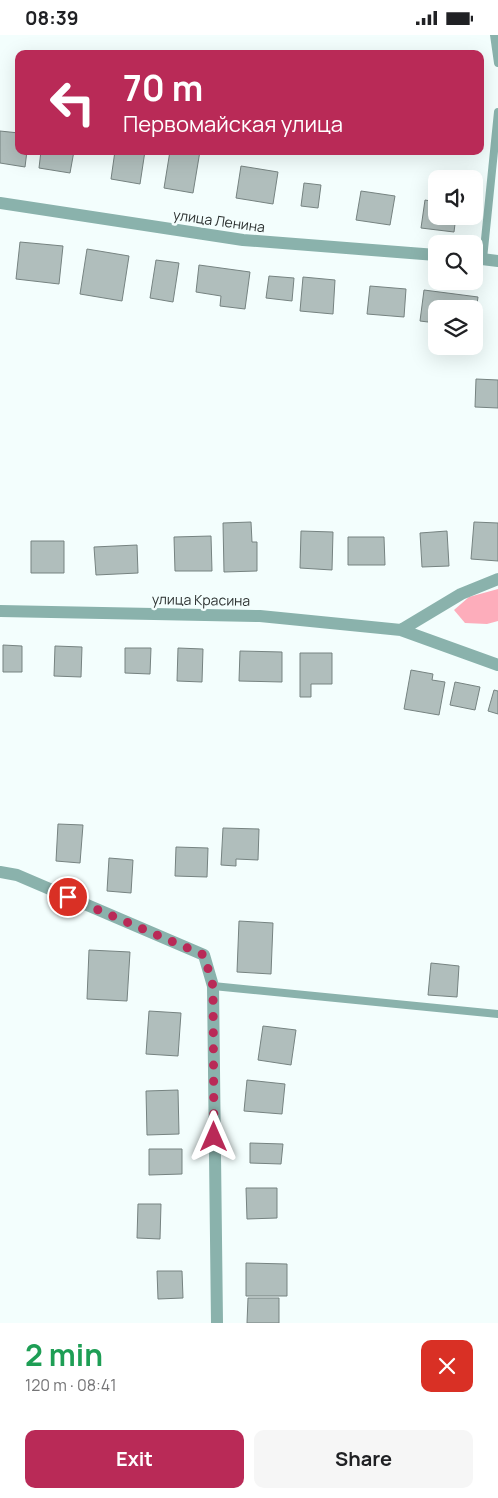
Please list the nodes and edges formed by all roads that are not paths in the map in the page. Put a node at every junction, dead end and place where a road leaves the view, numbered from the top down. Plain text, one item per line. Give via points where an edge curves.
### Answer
1 (494, 35) edge
2 (498, 63) edge
3 (498, 113) edge
4 (0, 203) edge
5 (481, 235) edge
6 (428, 254) edge
7 (483, 260) edge
8 (498, 261) edge
9 (498, 579) edge
10 (0, 611) edge
11 (401, 630) junction
12 (498, 665) edge
13 (0, 872) edge
14 (213, 986) junction
15 (498, 1015) edge
16 (216, 1323) edge

1 - 2 lane
3 - 5 lane
4 - 6 street, улица Ленина via 243,240
7 - 8 street
9 - 11 street via 461,593
10 - 11 street, улица Красина via 260,616
11 - 12 street, улица Красина
13 - 14 street via 17,875 204,955
14 - 15 lane
14 - 16 street

